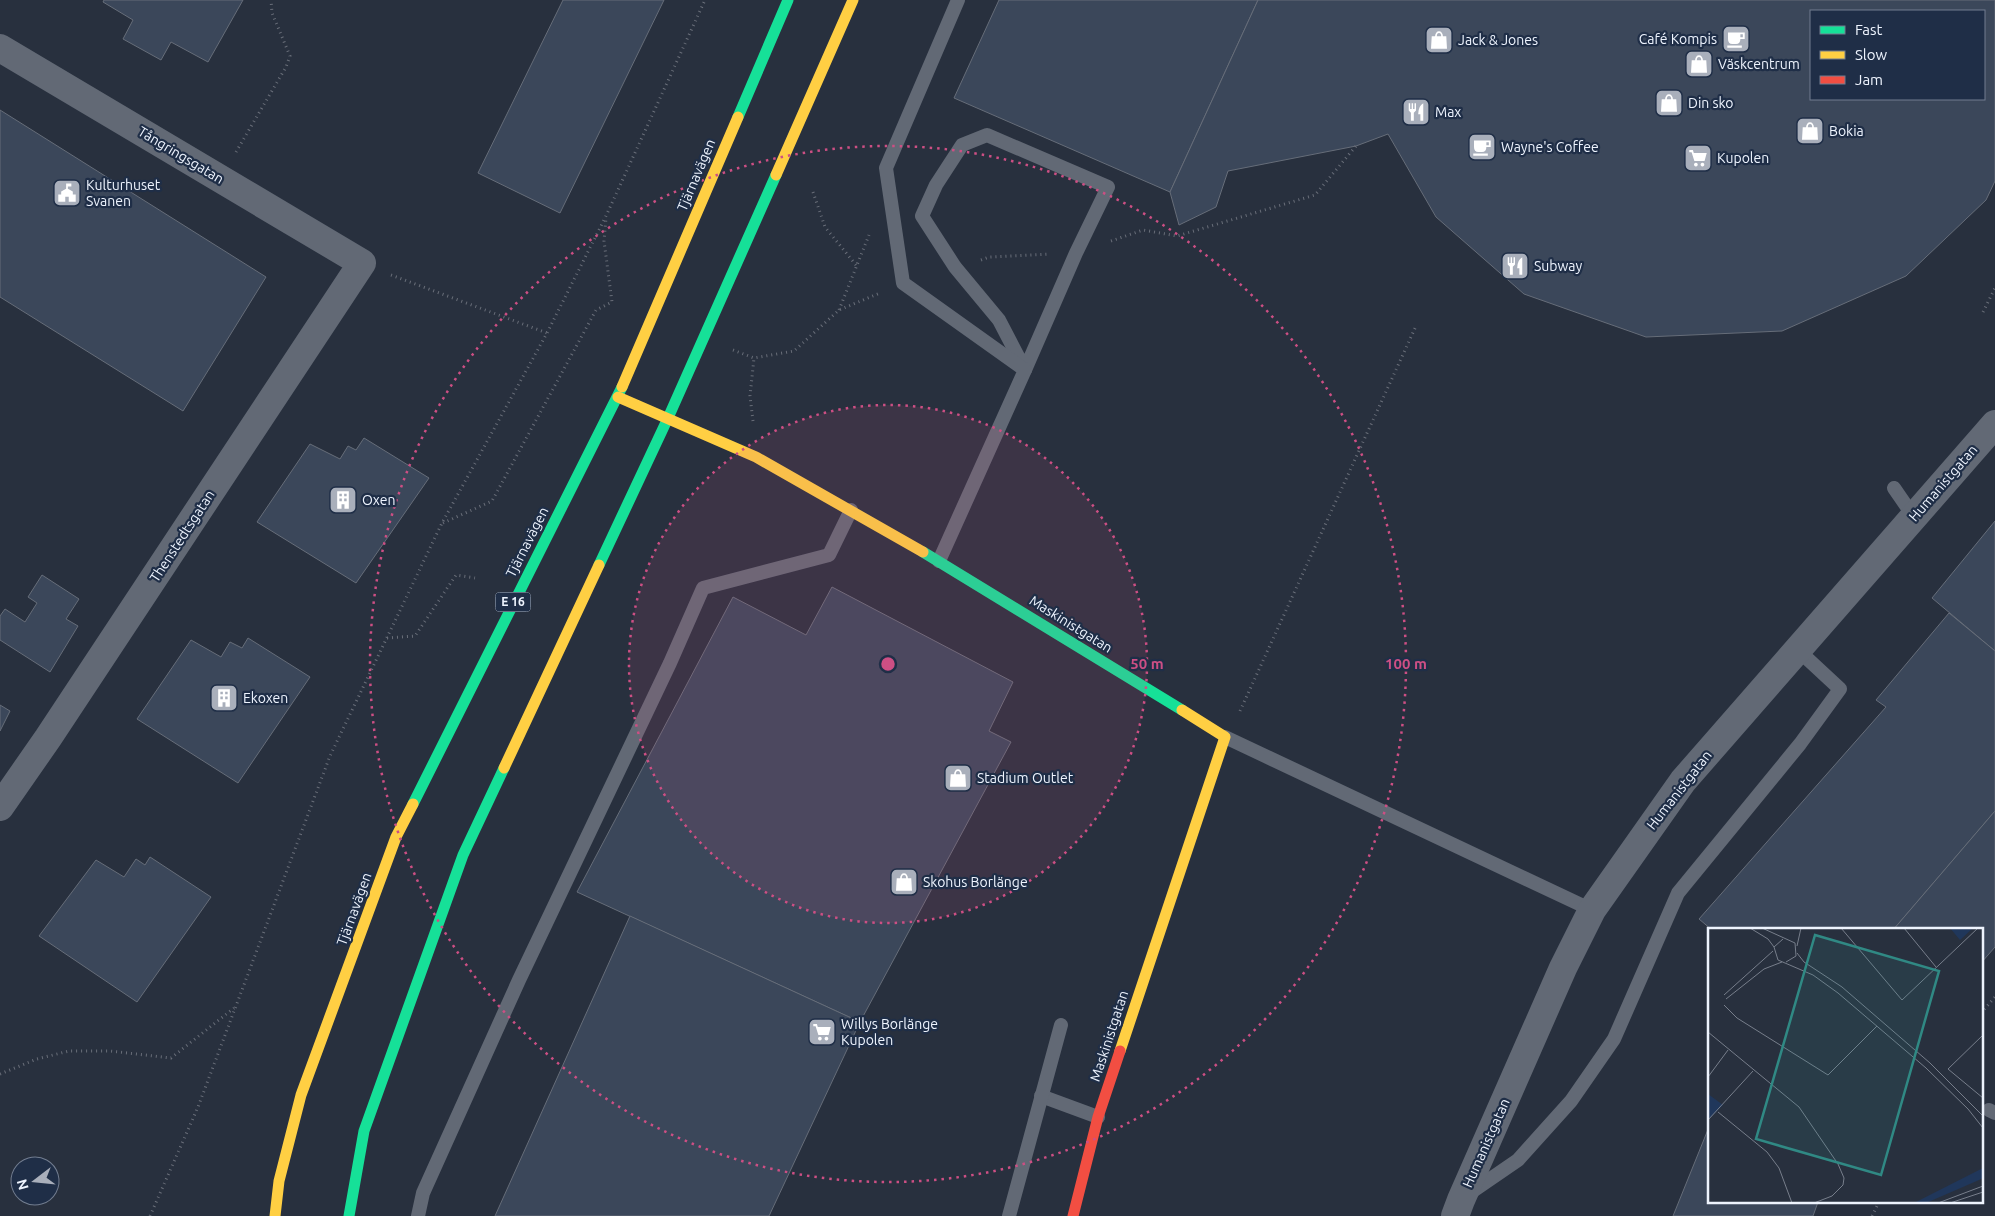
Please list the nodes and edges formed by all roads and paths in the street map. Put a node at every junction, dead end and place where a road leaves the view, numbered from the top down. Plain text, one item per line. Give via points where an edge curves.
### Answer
1 (271, 0) edge
2 (705, 0) edge
3 (788, 0) edge
4 (853, 0) edge
5 (958, 0) edge
6 (0, 48) edge
7 (1356, 146) dead end
8 (221, 179) junction
9 (813, 192) dead end
10 (892, 211) junction
11 (606, 216) junction
12 (1076, 253) junction
13 (362, 264) junction
14 (857, 266) junction
15 (1995, 288) edge
16 (839, 310) dead end
17 (1983, 312) dead end
18 (1416, 326) dead end
19 (547, 333) junction
20 (754, 358) dead end
21 (1025, 370) junction
22 (750, 396) dead end
23 (618, 397) junction
24 (668, 418) junction
25 (1995, 424) edge
26 (1894, 488) dead end
27 (851, 510) junction
28 (1914, 517) junction
29 (442, 523) junction
30 (939, 561) junction
31 (475, 578) dead end
32 (387, 638) junction
33 (1798, 650) junction
34 (1239, 711) dead end
35 (1225, 737) junction
36 (0, 807) edge
37 (1592, 910) junction
38 (1995, 997) edge
39 (235, 1008) junction
40 (1982, 1012) edge
41 (1061, 1025) dead end
42 (0, 1074) edge
43 (1041, 1096) junction
44 (1098, 1117) junction
45 (1878, 1204) edge
46 (1458, 1208) edge
47 (150, 1216) edge
48 (274, 1216) edge
49 (349, 1216) edge
50 (418, 1216) edge
51 (1009, 1216) edge
52 (1073, 1216) edge
53 (1872, 1216) edge

1 - 8 path via 272,13 290,56
2 - 11 path
3 - 23 main road, Tjärnavägen / E 16
4 - 24 main road
5 - 10 lane via 886,168
6 - 8 street, Tångringsgatan
7 - 12 path via 1315,195 1177,236 1143,230
8 - 13 street, Tångringsgatan
9 - 14 path via 825,227
10 - 14 path via 875,219
10 - 21 lane via 903,283
11 - 19 path
11 - 29 path via 604,241 612,302 596,310 492,501
12 - 21 lane
12 - 21 lane via 1108,187 987,135 962,145 936,185 922,216 955,267 999,320
13 - 19 path
13 - 36 street, Thenstedtsgatan
14 - 16 path
15 - 17 path
18 - 34 path
19 - 29 path
20 - 22 path
21 - 30 lane
23 - 24 main road, Maskinistgatan
23 - 48 main road, Tjärnavägen / E 16 via 396,837 301,1095 279,1181
24 - 27 main road, Maskinistgatan via 756,456
24 - 49 main road via 463,855 364,1131
25 - 28 street, Humanistgatan
26 - 28 lane
27 - 30 main road, Maskinistgatan
27 - 50 lane via 829,555 703,588 515,989 423,1193
28 - 33 street, Humanistgatan
29 - 32 path
30 - 35 main road, Maskinistgatan
31 - 32 path via 456,575 415,636
32 - 39 path via 330,756
33 - 37 street, Humanistgatan via 1683,781
33 - 46 lane via 1840,689 1800,744 1678,892 1614,1039 1571,1101 1518,1160
35 - 37 lane
35 - 44 main road, Maskinistgatan
37 - 46 street, Humanistgatan via 1563,968
38 - 40 path
39 - 42 path via 171,1058 69,1050
39 - 47 path via 198,1107
41 - 43 lane
43 - 44 lane
43 - 51 lane
44 - 52 main road, Maskinistgatan
45 - 53 path

